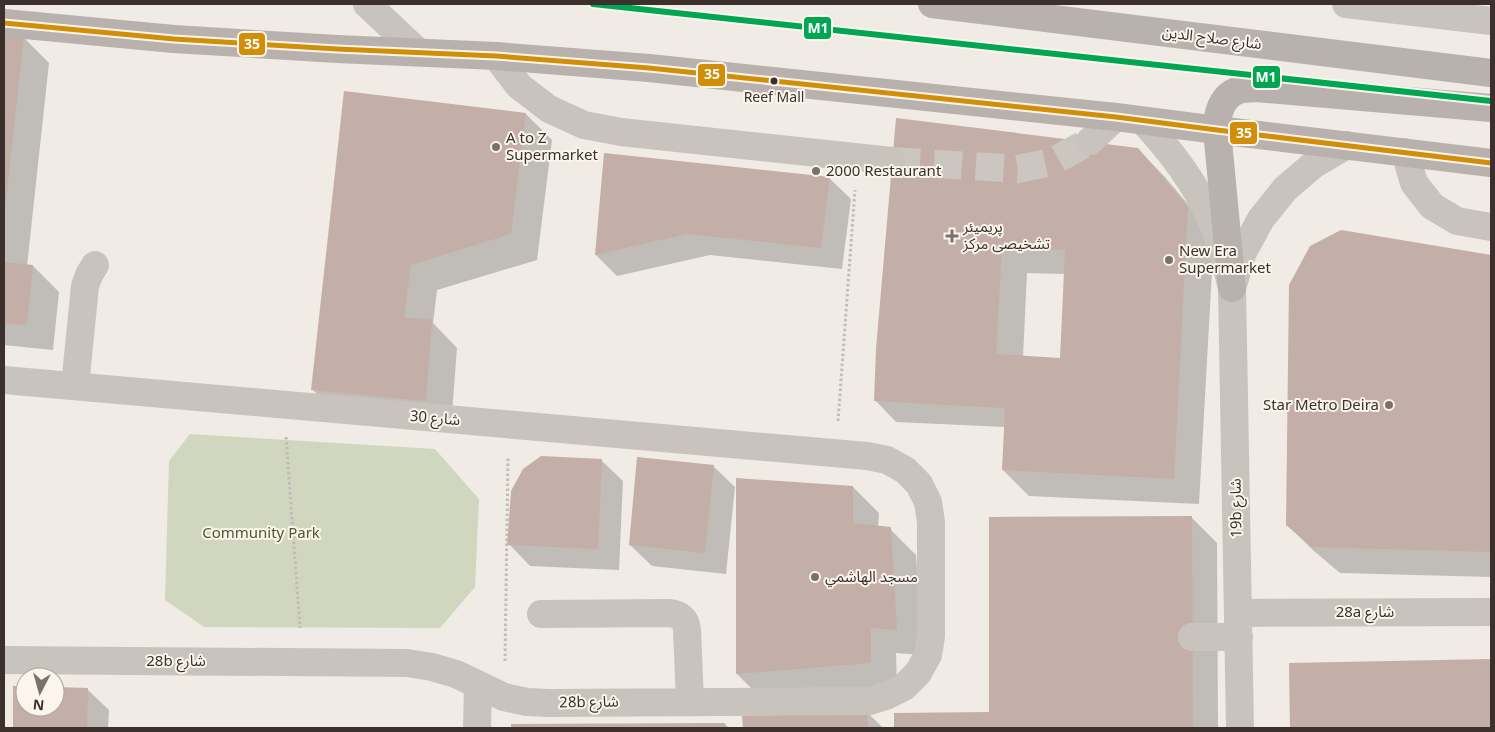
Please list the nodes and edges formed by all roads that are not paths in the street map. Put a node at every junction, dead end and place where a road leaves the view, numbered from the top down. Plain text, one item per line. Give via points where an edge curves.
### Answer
1 (367, 4) edge
2 (932, 4) edge
3 (1346, 4) edge
4 (1386, 6) edge
5 (1491, 21) edge
6 (4, 23) edge
7 (418, 52) junction
8 (496, 56) junction
9 (1491, 73) edge
10 (1491, 108) edge
11 (1116, 116) junction
12 (1143, 121) junction
13 (1217, 130) junction
14 (1090, 141) tunnel mouth
15 (1347, 145) junction
16 (1405, 152) junction
17 (892, 161) tunnel mouth
18 (1491, 163) edge
19 (1491, 227) edge
20 (95, 265) dead end
21 (1232, 288) junction
22 (4, 380) edge
23 (75, 386) junction
24 (867, 456) joint
25 (1491, 612) edge
26 (541, 614) dead end
27 (1238, 625) junction
28 (1192, 637) dead end
29 (4, 660) edge
30 (478, 685) junction
31 (690, 701) junction
32 (477, 728) edge
33 (1240, 728) edge

1 - 7 street
2 - 9 main road, شارع صلاح الدين
3 - 4 street
4 - 5 street
6 - 7 main road via 174,39
7 - 8 main road
8 - 11 main road via 649,68
8 - 17 street via 519,86 549,109 584,125 621,132
10 - 13 main road via 1256,88 1239,90 1225,100 1217,114
11 - 12 main road
11 - 14 street
12 - 13 main road
12 - 21 street, 19b شارع via 1169,149 1191,181 1209,215
13 - 15 main road
13 - 21 main road
15 - 16 main road
15 - 21 street, 19b شارع via 1314,165 1285,189 1267,211 1243,252
16 - 18 main road
16 - 19 street via 1414,182 1432,206 1457,221
20 - 23 street via 84,286
21 - 27 street, 19b شارع
22 - 23 street, شارع 30
23 - 24 street, شارع 30
24 - 31 street, 28b شارع via 887,460 905,470 919,484 928,502 931,522 931,636 928,655 918,673 904,687 870,701
25 - 27 street, 28a شارع
26 - 31 street via 669,613 682,617 687,630
27 - 28 street, 28a شارع
27 - 33 street, 19b شارع
29 - 30 street, 28b شارع via 407,663 440,669
30 - 31 street, 28b شارع via 504,697 526,702
30 - 32 street

